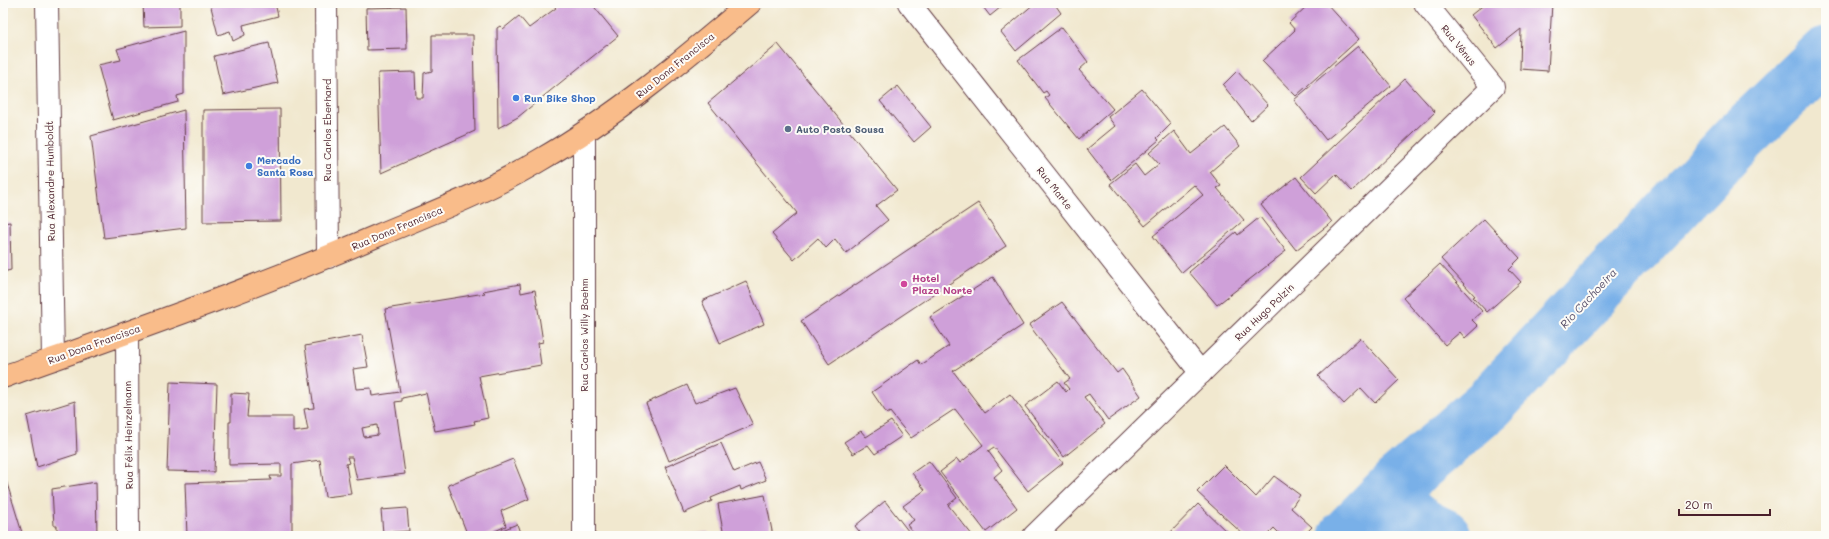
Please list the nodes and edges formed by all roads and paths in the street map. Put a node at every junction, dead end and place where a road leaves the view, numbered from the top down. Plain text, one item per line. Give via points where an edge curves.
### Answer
1 (47, 3) edge
2 (326, 3) edge
3 (750, 3) edge
4 (909, 3) edge
5 (1425, 3) edge
6 (1493, 87) joint
7 (584, 134) junction
8 (328, 257) junction
9 (127, 333) junction
10 (53, 359) junction
11 (1201, 373) junction
12 (3, 377) edge
13 (128, 536) edge
14 (584, 536) edge
15 (1034, 536) edge

1 - 10 street, Rua Alexandre Humboldt
2 - 8 street, Rua Carlos Eberhard
3 - 7 main road, Rua Dona Francisca via 679,64
4 - 11 street, Rua Marte
5 - 6 street, Rua Vênus
6 - 11 street, Rua Hugo Polzin
7 - 8 main road, Rua Dona Francisca via 497,184
7 - 14 street, Rua Carlos Willy Boehm
8 - 9 main road, Rua Dona Francisca
9 - 10 main road, Rua Dona Francisca
9 - 13 street, Rua Félix Heinzelmann
10 - 12 main road, Rua Dona Francisca
11 - 15 street, Rua Hugo Polzin

